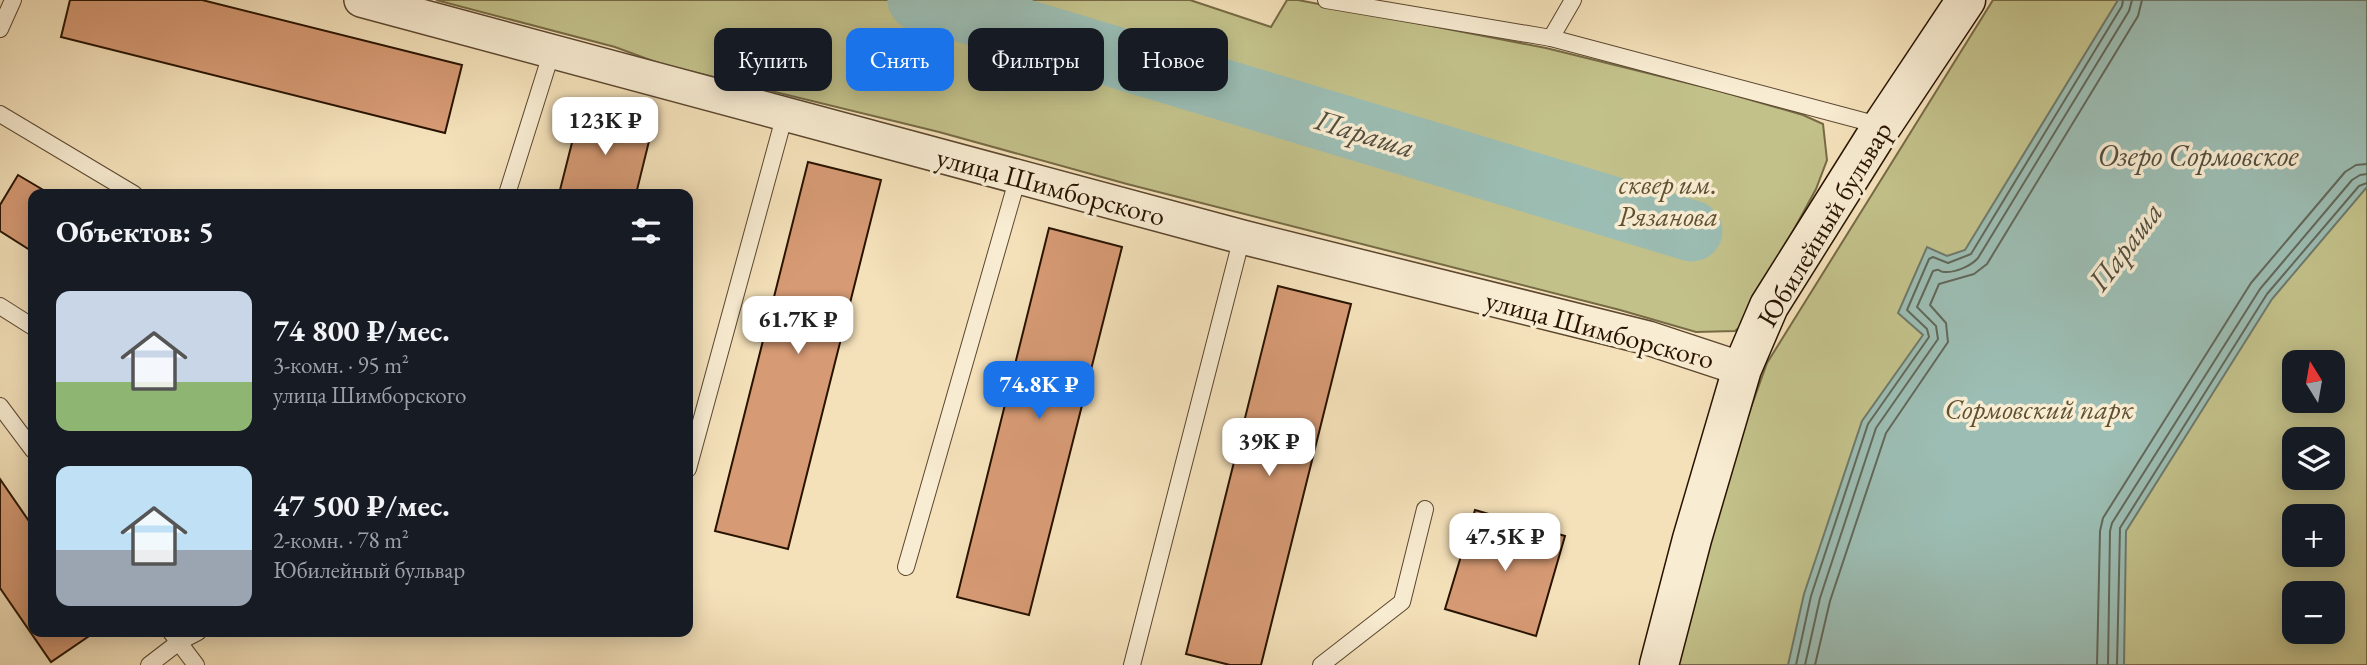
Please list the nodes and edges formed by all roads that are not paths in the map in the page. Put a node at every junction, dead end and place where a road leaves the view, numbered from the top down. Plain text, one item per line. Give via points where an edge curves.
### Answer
1 (13, 0) edge
2 (361, 0) edge
3 (1326, 0) edge
4 (1573, 0) edge
5 (1966, 0) edge
6 (0, 29) edge
7 (1551, 38) junction
8 (552, 51) junction
9 (0, 114) edge
10 (785, 114) junction
11 (1882, 126) junction
12 (1018, 177) junction
13 (126, 189) edge
14 (509, 189) edge
15 (1242, 237) junction
16 (0, 306) edge
17 (28, 324) edge
18 (1742, 369) junction
19 (0, 406) edge
20 (28, 443) edge
21 (693, 451) edge
22 (1425, 509) dead end
23 (906, 567) dead end
24 (175, 637) edge
25 (149, 665) edge
26 (196, 665) edge
27 (1132, 665) edge
28 (1321, 665) edge
29 (1659, 665) edge

1 - 6 lane
2 - 8 street, улица Шимборского
3 - 7 lane
4 - 7 lane
5 - 11 street, Юбилейный бульвар
7 - 11 lane
8 - 10 street, улица Шимборского
8 - 14 lane
9 - 13 lane
10 - 12 street, улица Шимборского
10 - 21 lane
11 - 18 street, Юбилейный бульвар via 1769,306
12 - 15 street, улица Шимборского
12 - 23 lane
15 - 18 street, улица Шимборского via 1648,338
15 - 27 lane
16 - 17 lane
18 - 29 street, Юбилейный бульвар
19 - 20 lane
22 - 28 lane via 1402,601
24 - 25 lane
24 - 26 lane

